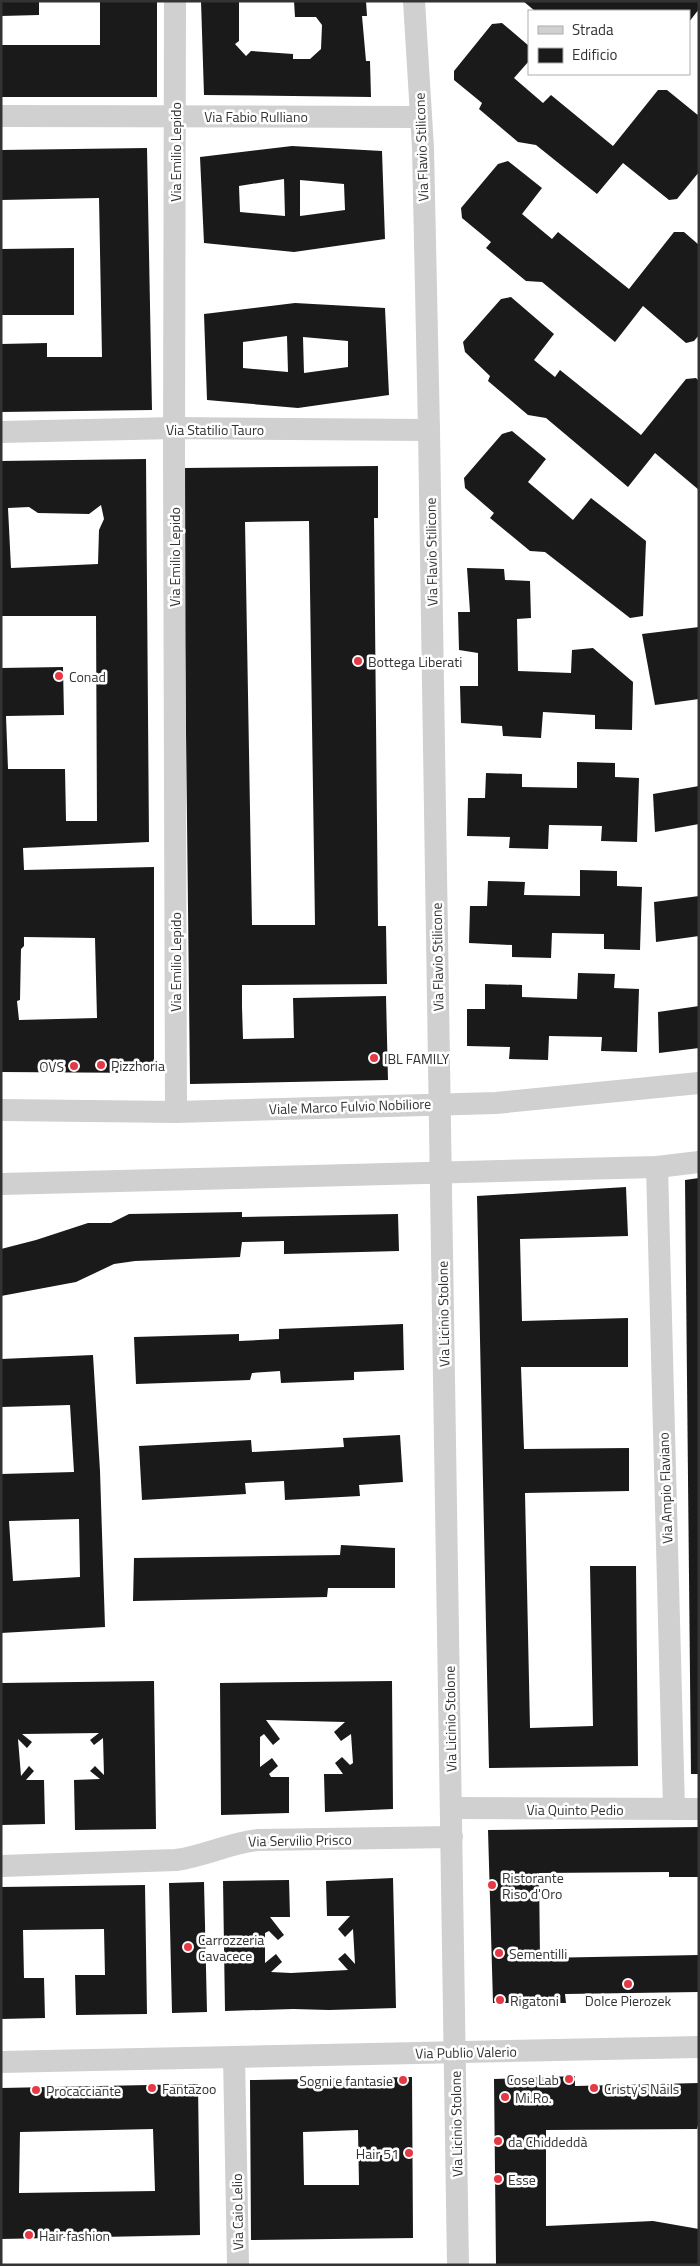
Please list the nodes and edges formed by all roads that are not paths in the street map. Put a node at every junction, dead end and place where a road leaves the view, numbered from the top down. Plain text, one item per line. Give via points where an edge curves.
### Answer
1 (175, 1) edge
2 (414, 1) edge
3 (1, 116) edge
4 (175, 116) junction
5 (421, 117) junction
6 (174, 428) junction
7 (429, 430) junction
8 (1, 432) edge
9 (699, 1083) edge
10 (440, 1104) junction
11 (1, 1110) edge
12 (176, 1112) junction
13 (699, 1162) edge
14 (657, 1167) junction
15 (441, 1173) junction
16 (1, 1184) edge
17 (452, 1808) junction
18 (674, 1809) junction
19 (699, 1809) edge
20 (452, 1838) junction
21 (1, 1866) edge
22 (699, 2047) edge
23 (455, 2052) junction
24 (234, 2057) junction
25 (1, 2062) edge
26 (238, 2265) edge
27 (458, 2265) edge

1 - 4 street, Via Emilio Lepido
2 - 5 street, Via Flavio Stilicone
3 - 4 street, Via Fabio Rulliano
4 - 5 street, Via Fabio Rulliano
4 - 6 street, Via Emilio Lepido
5 - 7 street, Via Flavio Stilicone
6 - 7 street, Via Statilio Tauro
6 - 8 street, Via Statilio Tauro
6 - 12 street, Via Emilio Lepido
7 - 10 street, Via Flavio Stilicone
9 - 10 street, Viale Marco Fulvio Nobiliore via 496,1103
10 - 12 street, Viale Marco Fulvio Nobiliore
10 - 15 street, Via Flavio Stilicone
11 - 12 street, Viale Marco Fulvio Nobiliore
13 - 14 street
14 - 15 street
14 - 18 street, Via Ampio Flaviano
15 - 16 street
15 - 17 street, Via Licinio Stolone
17 - 18 street, Via Quinto Pedio
17 - 20 street, Via Licinio Stolone
18 - 19 street, Via Quinto Pedio
20 - 21 street, Via Servilio Prisco via 258,1840 238,1842 176,1860
20 - 23 street, Via Licinio Stolone
22 - 23 street, Via Publio Valerio
23 - 24 street, Via Publio Valerio
23 - 27 street, Via Licinio Stolone
24 - 25 street, Via Publio Valerio
24 - 26 street, Via Caio Lelio

